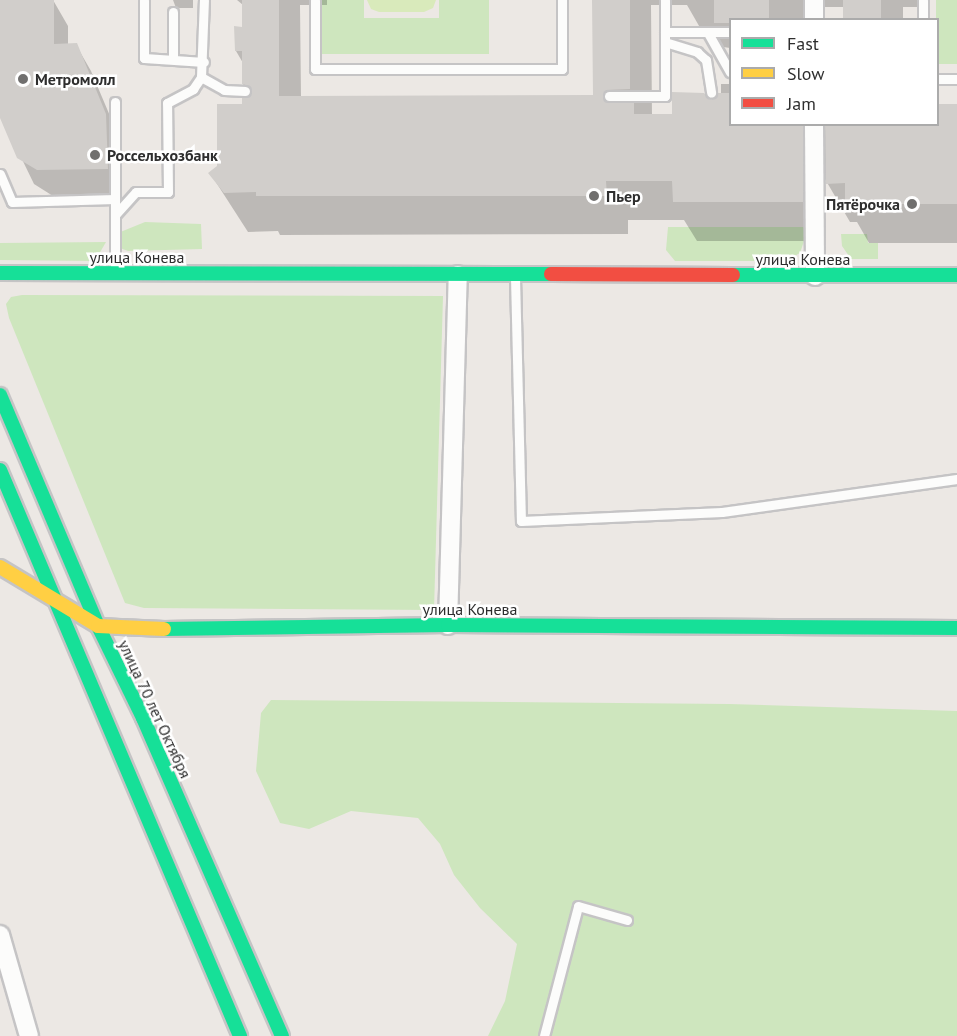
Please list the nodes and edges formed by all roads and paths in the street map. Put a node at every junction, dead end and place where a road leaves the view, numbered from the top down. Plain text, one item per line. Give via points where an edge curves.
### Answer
1 (144, 0) edge
2 (204, 0) edge
3 (315, 0) edge
4 (562, 0) edge
5 (665, 0) edge
6 (814, 0) edge
7 (923, 0) edge
8 (173, 12) dead end
9 (814, 18) edge
10 (923, 18) edge
11 (729, 32) edge
12 (708, 33) junction
13 (665, 37) junction
14 (173, 57) junction
15 (204, 62) junction
16 (729, 70) edge
17 (201, 77) junction
18 (957, 79) edge
19 (939, 80) edge
20 (245, 91) dead end
21 (711, 93) dead end
22 (609, 96) dead end
23 (115, 102) dead end
24 (814, 126) edge
25 (0, 174) edge
26 (115, 199) junction
27 (115, 215) junction
28 (0, 273) edge
29 (115, 273) junction
30 (957, 274) edge
31 (458, 275) junction
32 (515, 275) junction
33 (815, 276) junction
34 (0, 394) edge
35 (0, 470) edge
36 (957, 479) edge
37 (0, 567) edge
38 (54, 603) junction
39 (448, 625) junction
40 (98, 627) junction
41 (957, 628) edge
42 (627, 920) dead end
43 (0, 935) edge
44 (29, 1036) edge
45 (240, 1036) edge
46 (282, 1036) edge
47 (544, 1036) edge

1 - 14 lane via 144,58
2 - 15 lane
3 - 4 lane via 315,69 562,69
5 - 13 lane
6 - 9 street
7 - 10 lane
8 - 14 lane
11 - 12 lane
12 - 13 lane
12 - 16 lane
13 - 21 lane via 706,60
13 - 22 lane via 664,96
14 - 15 lane
15 - 17 lane
17 - 20 lane via 224,90
17 - 27 lane via 193,89 167,103 168,192 136,192
18 - 19 lane
23 - 26 lane
24 - 33 street
25 - 26 lane via 12,202
26 - 27 lane
27 - 29 lane
28 - 29 main road, улица Конева
29 - 31 main road, улица Конева
30 - 33 main road, улица Конева
31 - 32 main road, улица Конева
31 - 39 street
32 - 33 main road, улица Конева
32 - 36 lane via 521,521 722,512
34 - 40 main road, улица 70 лет Октября
35 - 38 main road
37 - 38 main road, улица Конева
38 - 40 main road, улица Конева
38 - 45 main road
39 - 40 main road, улица Конева via 132,630
39 - 41 main road, улица Конева
40 - 46 main road, улица 70 лет Октября via 143,718
42 - 47 lane via 578,906
43 - 44 street

